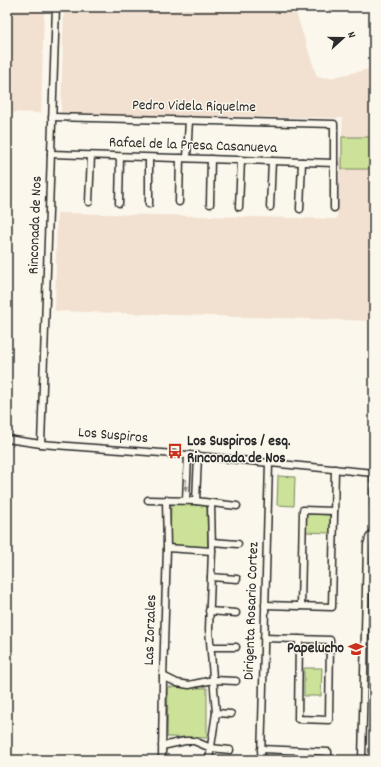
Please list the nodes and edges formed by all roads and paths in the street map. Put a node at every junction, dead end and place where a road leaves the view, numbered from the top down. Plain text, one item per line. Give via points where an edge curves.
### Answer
1 (56, 7) edge
2 (52, 117) junction
3 (189, 120) junction
4 (51, 154) junction
5 (90, 156) junction
6 (120, 157) junction
7 (149, 158) junction
8 (180, 158) junction
9 (188, 158) junction
10 (211, 159) junction
11 (241, 160) junction
12 (272, 161) junction
13 (302, 162) junction
14 (334, 163) junction
15 (89, 202) dead end
16 (179, 202) dead end
17 (119, 203) dead end
18 (149, 204) dead end
19 (210, 204) dead end
20 (239, 207) dead end
21 (270, 207) dead end
22 (334, 208) dead end
23 (300, 209) dead end
24 (7, 439) edge
25 (41, 444) junction
26 (188, 455) junction
27 (198, 456) junction
28 (269, 463) junction
29 (335, 469) junction
30 (374, 473) edge
31 (148, 500) dead end
32 (166, 500) junction
33 (186, 500) junction
34 (196, 501) junction
35 (211, 503) junction
36 (237, 506) dead end
37 (374, 506) edge
38 (334, 511) junction
39 (374, 532) edge
40 (212, 542) junction
41 (238, 544) dead end
42 (167, 548) junction
43 (212, 551) junction
44 (211, 578) junction
45 (236, 579) dead end
46 (366, 593) junction
47 (374, 594) edge
48 (265, 605) junction
49 (301, 606) junction
50 (209, 611) junction
51 (236, 613) dead end
52 (264, 638) junction
53 (298, 639) junction
54 (211, 647) junction
55 (236, 647) dead end
56 (163, 676) junction
57 (213, 680) junction
58 (236, 681) dead end
59 (216, 714) junction
60 (231, 714) dead end
61 (162, 746) junction
62 (211, 748) junction
63 (261, 749) junction
64 (230, 750) dead end
65 (298, 751) junction
66 (162, 760) edge
67 (209, 760) edge
68 (260, 760) edge
69 (298, 760) edge
70 (328, 760) edge
71 (362, 760) edge

1 - 2 street, Rinconada de Nos
2 - 3 street, Pedro Videla Riquelme
2 - 4 street, Rinconada de Nos
3 - 9 street
3 - 14 street, Pedro Videla Riquelme via 334,124
4 - 5 street, Rafael de la Presa Casanueva
4 - 25 street, Rinconada de Nos
5 - 6 street, Rafael de la Presa Casanueva
5 - 15 street
6 - 7 street, Rafael de la Presa Casanueva
6 - 17 street
7 - 8 street, Rafael de la Presa Casanueva
7 - 18 street
8 - 9 street, Rafael de la Presa Casanueva
8 - 16 street
9 - 10 street, Rafael de la Presa Casanueva
10 - 11 street, Rafael de la Presa Casanueva
10 - 19 street
11 - 12 street, Rafael de la Presa Casanueva
11 - 20 street
12 - 13 street, Rafael de la Presa Casanueva
12 - 21 street
13 - 14 street, Rafael de la Presa Casanueva
13 - 23 street
14 - 22 street
24 - 25 street, Los Suspiros
25 - 26 street, Los Suspiros
26 - 27 street, Los Suspiros
26 -> 33 street
27 - 28 street, Los Suspiros
27 - 34 street
28 - 29 street, Los Suspiros
28 - 48 street, Dirigenta Rosario Cortez
29 - 30 street, Los Suspiros
29 - 38 street
30 - 37 street
31 - 32 street
32 - 33 street
32 - 42 street, Las Zorzales
33 - 34 street
34 - 35 street
35 - 36 street
35 - 40 street
38 - 49 street via 303,510
38 - 49 street via 332,607
39 - 46 street via 367,545
40 - 41 street
40 - 43 street
42 - 43 street
42 - 56 street, Las Zorzales
43 - 44 street
44 - 45 street
44 - 50 street
46 - 47 street
46 - 71 street
48 - 49 street
48 - 52 street, Dirigenta Rosario Cortez
50 - 51 street
50 - 54 street
52 - 53 street
52 - 63 street, Dirigenta Rosario Cortez
53 - 53 street via 330,640 329,720 298,719
54 - 55 street
54 - 57 street
56 - 57 street via 173,682 189,685
56 - 61 street, Las Zorzales
57 - 58 street
57 - 59 street
59 - 60 street
59 - 62 street
61 - 62 street via 194,741
61 - 66 street, Las Zorzales
62 - 64 street
62 - 67 street
63 - 65 street
63 - 68 street, Dirigenta Rosario Cortez
65 - 69 street
65 - 70 street via 328,752

